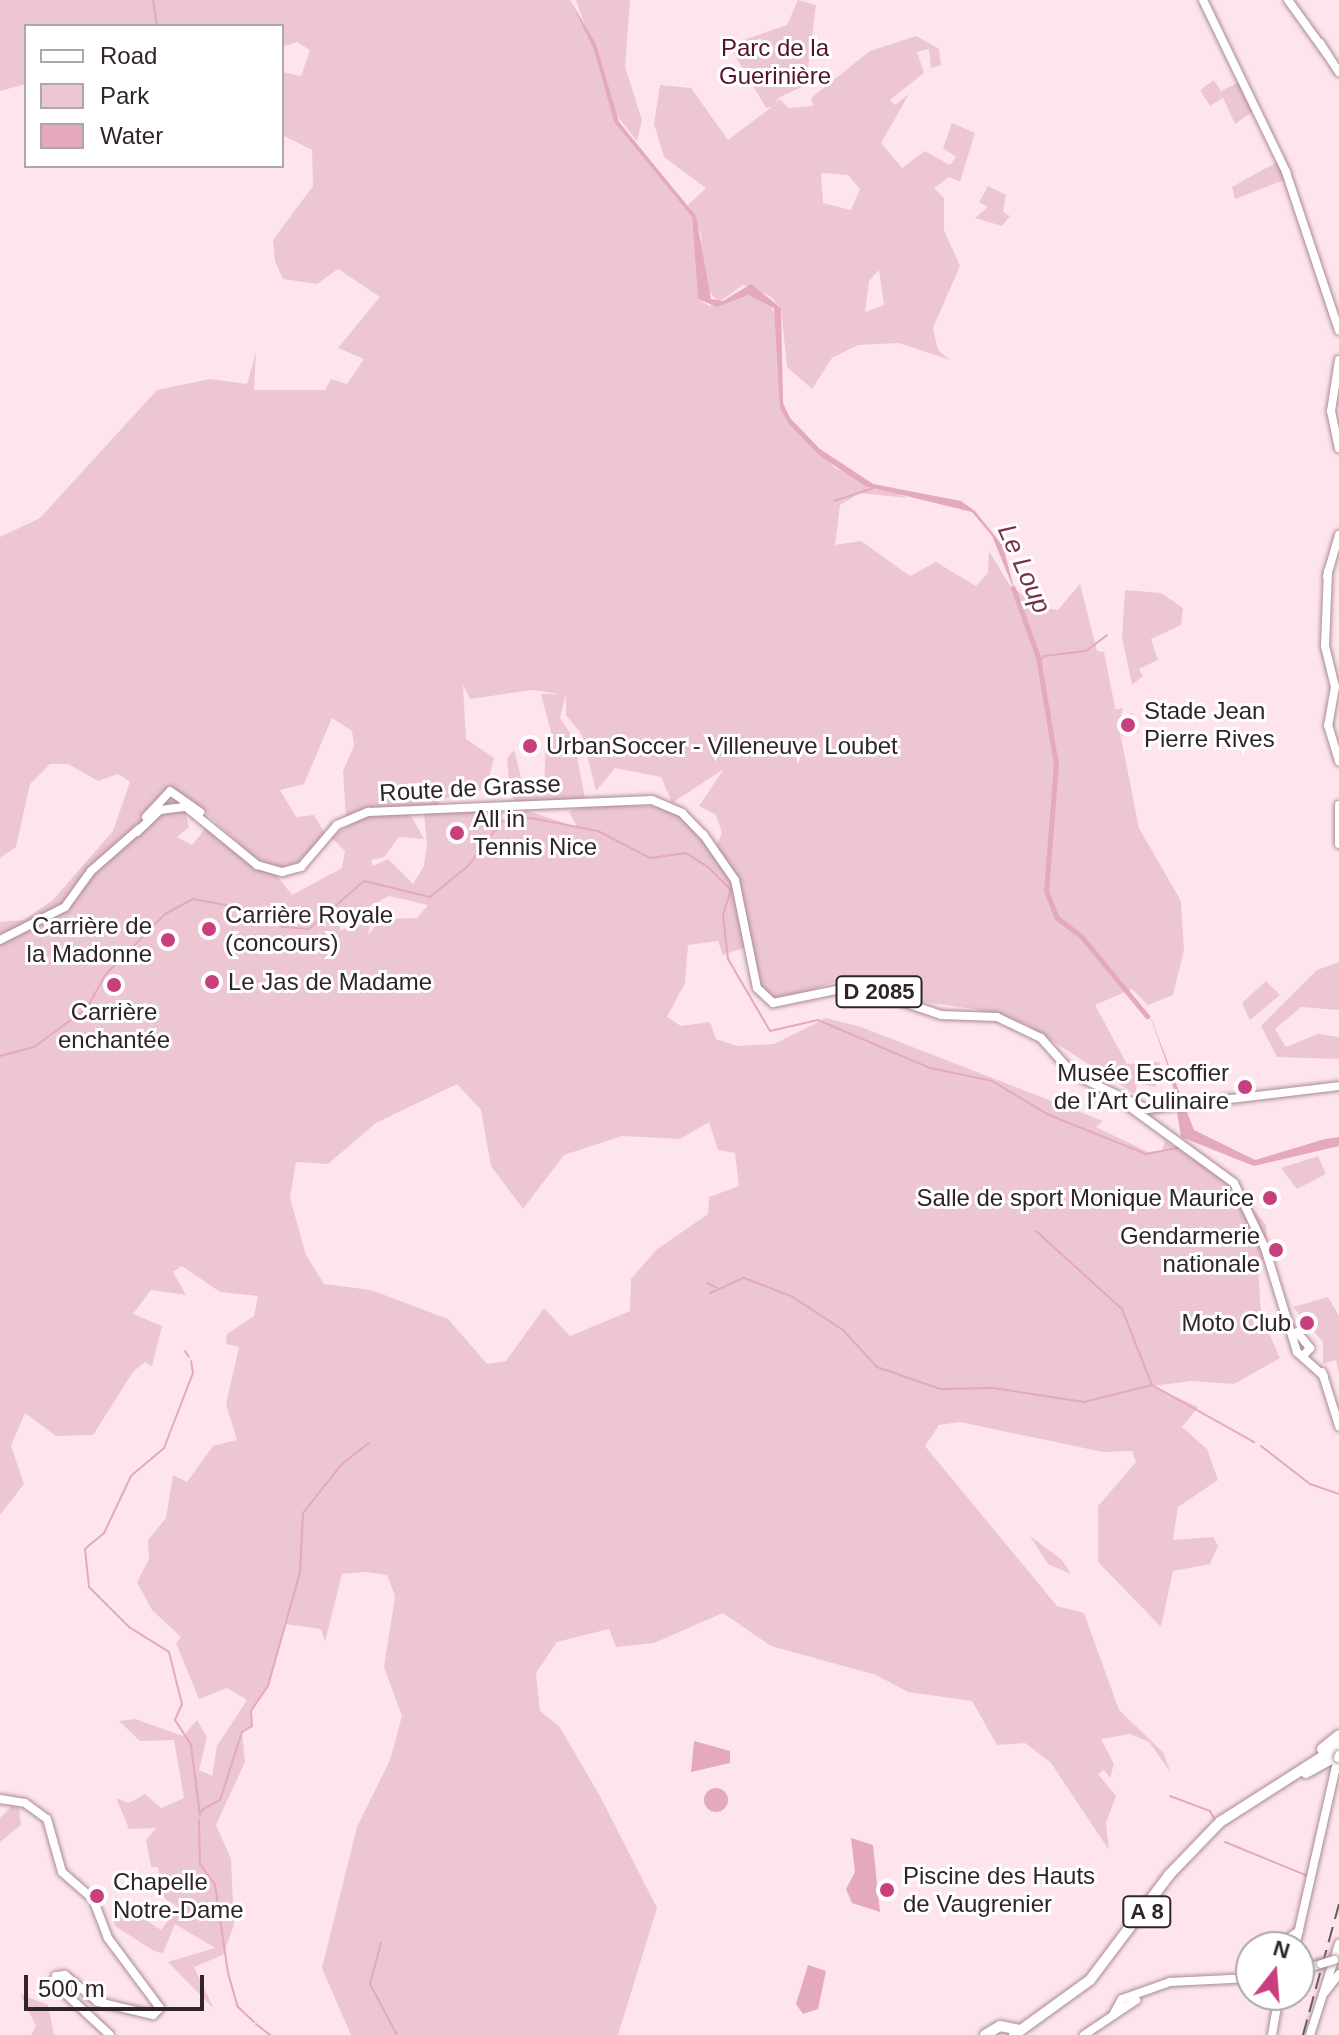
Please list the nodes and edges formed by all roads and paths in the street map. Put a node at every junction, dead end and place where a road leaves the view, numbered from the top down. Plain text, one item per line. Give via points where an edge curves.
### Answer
1 (1288, 0) edge
2 (1203, 2) edge
3 (1222, 34) junction
4 (1339, 72) edge
5 (1339, 330) edge
6 (1339, 360) edge
7 (1339, 448) edge
8 (1339, 535) edge
9 (1339, 761) edge
10 (1339, 805) edge
11 (200, 813) junction
12 (137, 832) junction
13 (1339, 844) edge
14 (0, 940) edge
15 (1339, 1086) edge
16 (1147, 1112) junction
17 (1338, 1422) edge
18 (1339, 1735) edge
19 (1339, 1753) edge
20 (1337, 1783) edge
21 (1254, 1797) junction
22 (0, 1799) edge
23 (1295, 1931) edge
24 (1339, 1944) edge
25 (1336, 1959) edge
26 (1315, 1966) edge
27 (1339, 1974) edge
28 (1235, 1977) edge
29 (1329, 1980) junction
30 (1277, 2011) edge
31 (1313, 2031) edge
32 (1024, 2034) edge
33 (1084, 2034) edge
34 (110, 2035) edge
35 (985, 2035) edge
36 (1272, 2035) edge

1 - 4 main road
2 - 3 main road
2 - 3 main road
3 - 5 main road via 1293,189
6 - 7 main road via 1331,411
8 - 9 main road via 1324,609 1334,681 1328,725
10 - 13 main road
11 - 12 main road, D 2085 via 164,808
11 - 12 main road, D 2085 via 183,794 166,792
11 - 16 main road, Route de Grasse / D 2085 via 253,862 282,872 301,867 337,825 368,812 652,800 676,809 726,863 757,988 768,1001 790,1004 856,986 941,1015 987,1014 1041,1038 1063,1067
12 - 14 main road, D 2085 via 91,871 65,907
15 - 16 main road
16 - 17 main road, Route de Grasse via 1228,1177 1246,1201 1284,1311 1324,1376
18 - 21 highway
19 - 20 main road
19 - 21 highway, A 8
19 - 32 highway, A 8 via 1272,1790 1192,1854 1084,1993
20 - 23 main road via 1307,1912
21 - 32 highway, A 8 via 1183,1858 1080,1989
22 - 34 main road via 25,1803 47,1819 62,1872 95,1905 108,1938 160,2008 153,2015 98,2002 65,1975 56,1976 54,1983
24 - 29 main road
25 - 26 main road, bridge
27 - 29 main road
28 - 33 main road via 1178,1981 1148,1992
29 - 31 main road
30 - 36 main road
32 - 35 highway via 1000,2026

